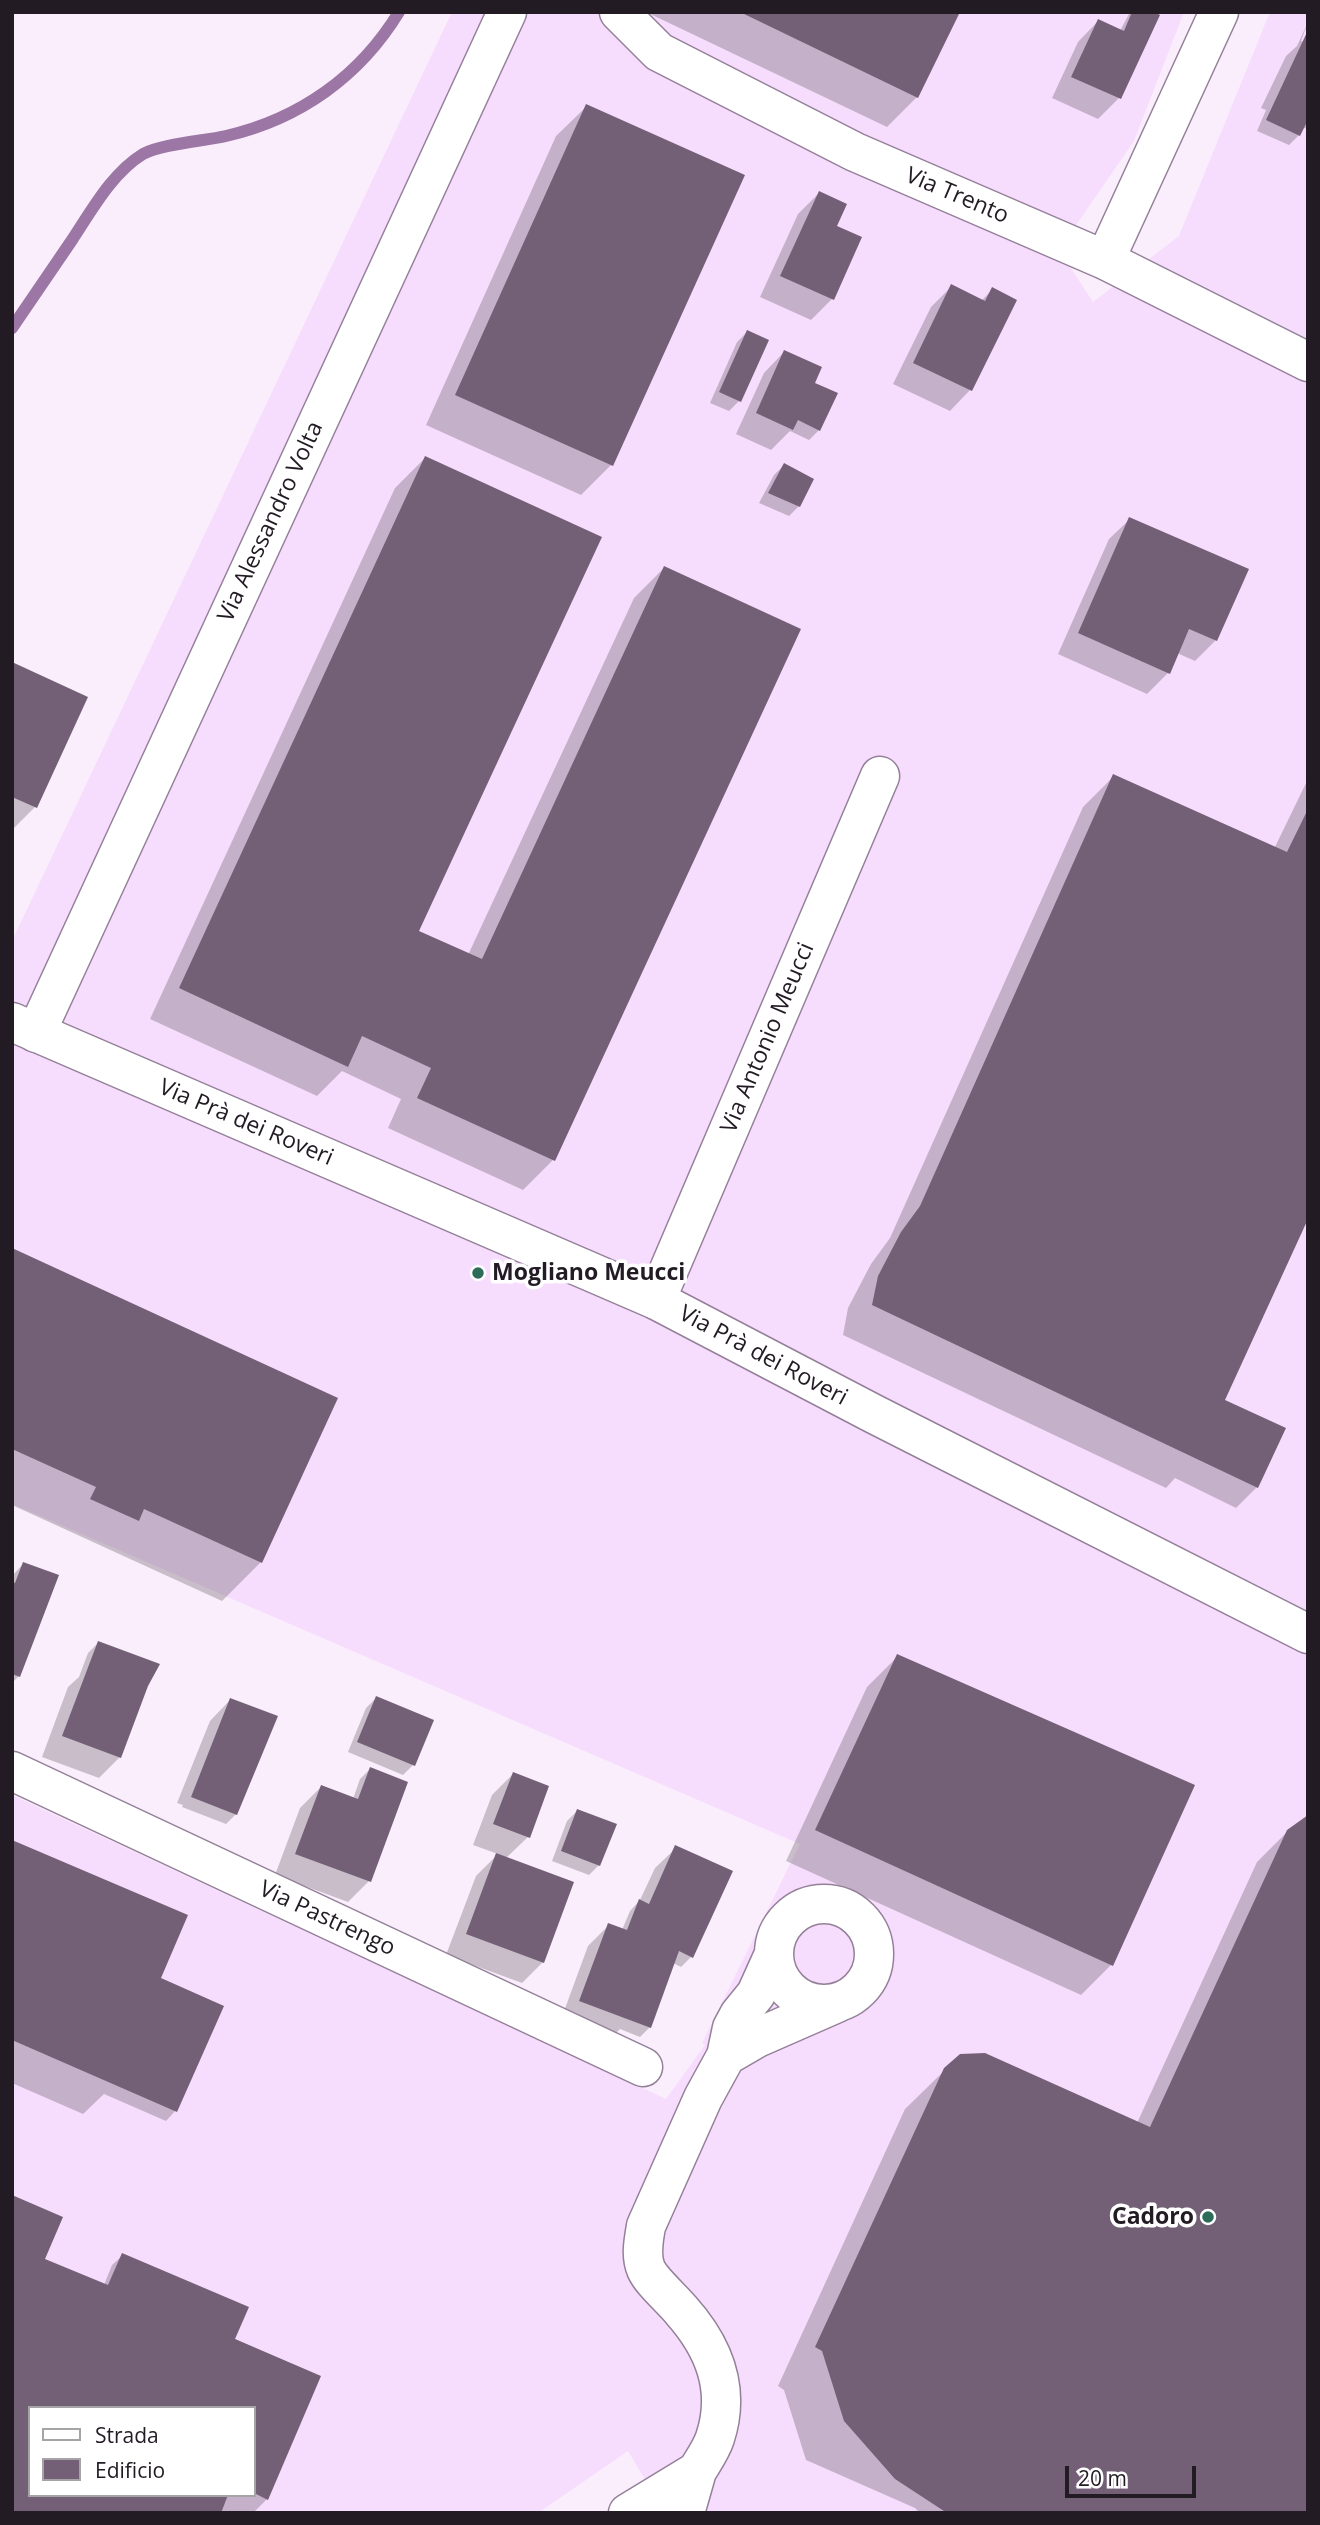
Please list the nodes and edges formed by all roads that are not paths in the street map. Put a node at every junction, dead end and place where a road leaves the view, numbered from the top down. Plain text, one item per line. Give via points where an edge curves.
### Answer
1 (507, 12) edge
2 (619, 12) edge
3 (1219, 12) edge
4 (1105, 260) junction
5 (1308, 362) edge
6 (880, 776) dead end
7 (24, 1027) edge
8 (656, 1300) junction
9 (1308, 1634) edge
10 (12, 1771) edge
11 (774, 1954) junction
12 (837, 2003) junction
13 (726, 2056) junction
14 (643, 2067) dead end
15 (697, 2472) junction
16 (628, 2513) edge
17 (685, 2513) edge

1 - 7 street, Via Alessandro Volta
2 - 4 street, Via Trento via 659,52 855,152
3 - 4 street
4 - 5 street, Via Trento
6 - 8 street, Via Antonio Meucci
7 - 8 street, Via Prà dei Roveri
8 - 9 street, Via Prà dei Roveri
10 - 14 street, Via Pastrengo
11 - 12 street via 778,1977 788,1990 802,2000
11 - 12 street via 779,1931 801,1908 832,1903 848,1909 870,1933 873,1968 852,1996
11 - 13 street via 756,1994 732,2028
12 - 13 street
13 - 15 street via 646,2226 643,2246 646,2269 698,2330 714,2358 721,2383 714,2440
15 - 16 street
15 - 17 street

